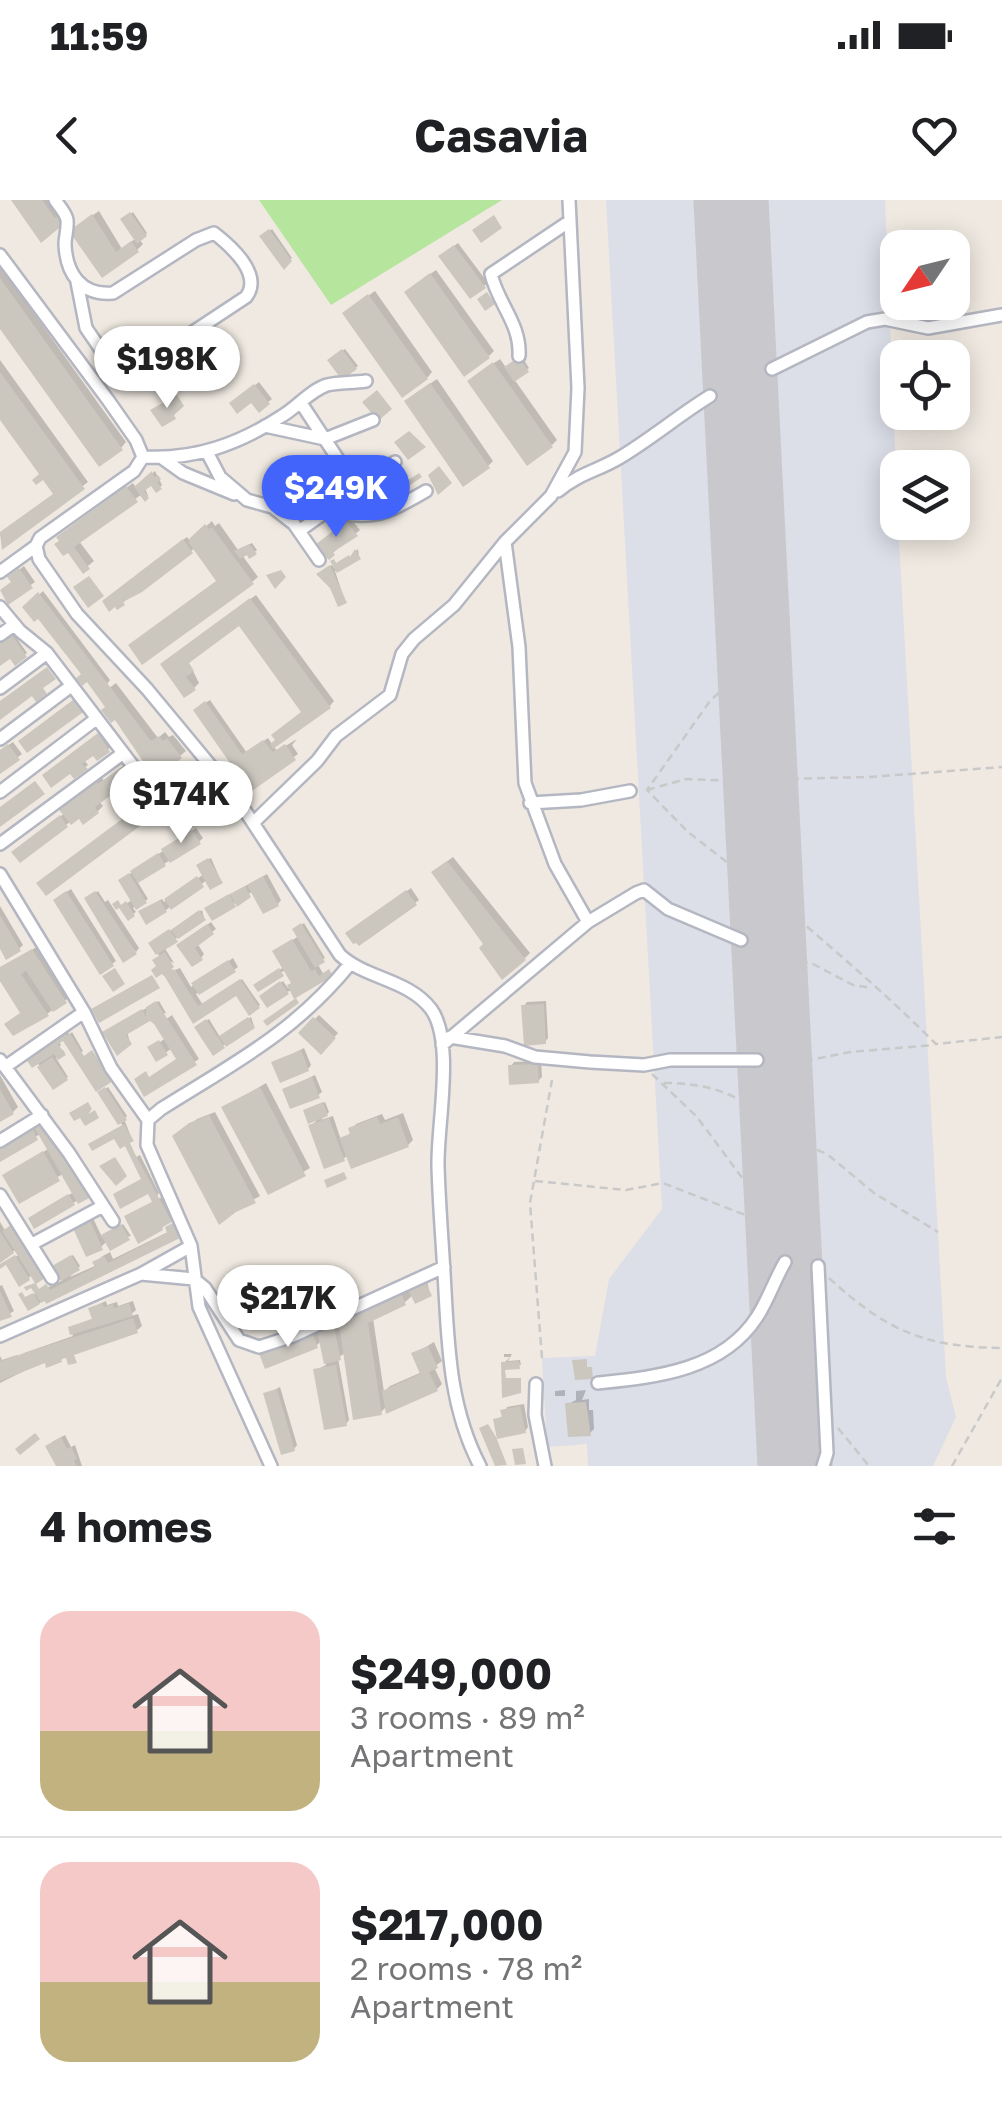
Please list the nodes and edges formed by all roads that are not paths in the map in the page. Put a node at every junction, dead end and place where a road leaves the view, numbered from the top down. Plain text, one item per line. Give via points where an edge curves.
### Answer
1 (55, 200) edge
2 (569, 200) edge
3 (570, 221) junction
4 (0, 255) edge
5 (77, 282) junction
6 (1002, 316) edge
7 (519, 356) dead end
8 (772, 368) dead end
9 (366, 381) dead end
10 (710, 396) dead end
11 (301, 403) junction
12 (372, 420) dead end
13 (265, 426) junction
14 (326, 439) junction
15 (207, 452) junction
16 (142, 457) junction
17 (162, 458) junction
18 (395, 462) dead end
19 (357, 488) junction
20 (426, 490) dead end
21 (238, 495) junction
22 (551, 496) junction
23 (272, 508) junction
24 (329, 509) junction
25 (298, 531) junction
26 (505, 542) junction
27 (36, 546) junction
28 (319, 560) dead end
29 (0, 572) edge
30 (0, 607) edge
31 (14, 625) junction
32 (0, 636) edge
33 (47, 653) junction
34 (71, 686) junction
35 (0, 688) edge
36 (96, 718) junction
37 (0, 739) edge
38 (122, 754) junction
39 (148, 788) dead end
40 (630, 791) dead end
41 (0, 792) edge
42 (530, 803) junction
43 (253, 823) junction
44 (0, 844) edge
45 (2, 881) edge
46 (588, 922) junction
47 (741, 940) dead end
48 (350, 964) junction
49 (84, 1012) junction
50 (445, 1039) junction
51 (757, 1060) dead end
52 (2, 1063) edge
53 (42, 1115) junction
54 (148, 1120) junction
55 (0, 1140) edge
56 (0, 1195) edge
57 (103, 1206) junction
58 (113, 1221) dead end
59 (32, 1244) junction
60 (191, 1246) junction
61 (785, 1262) dead end
62 (818, 1266) road end
63 (444, 1267) junction
64 (142, 1274) junction
65 (52, 1278) dead end
66 (194, 1279) junction
67 (0, 1336) edge
68 (598, 1382) dead end
69 (536, 1384) dead end
70 (271, 1466) edge
71 (480, 1466) edge
72 (544, 1466) edge
73 (824, 1466) edge

1 - 5 street via 67,220 68,269
2 - 3 street
3 - 7 street via 491,274 518,332
3 - 22 street via 578,430 575,452
4 - 16 street
5 - 5 street via 113,292 214,233 245,266 253,287 119,376 86,328
6 - 8 street via 928,328 867,322
9 - 11 street via 331,384
10 - 22 street
11 - 13 street
11 - 14 street
12 - 14 street
13 - 14 street
13 - 15 street
14 - 19 street
15 - 17 street
15 - 21 street
16 - 17 street
16 - 27 street via 134,471
17 - 21 street via 183,474
18 - 19 street
19 - 24 street
20 - 24 street via 386,513 360,517
21 - 23 street
22 - 26 street
23 - 24 street via 301,500
23 - 25 street
24 - 25 street
25 - 28 street
26 - 42 street
26 - 43 street via 454,605 402,654 390,695 336,736
27 - 29 street
27 - 43 street via 77,614 178,724
30 - 31 street
31 - 32 street
31 - 33 street
33 - 34 street
33 - 35 street
34 - 36 street
34 - 37 street
36 - 38 street
36 - 41 street
38 - 39 street
38 - 44 street
40 - 42 street
42 - 46 street
43 - 48 street
45 - 49 street
46 - 47 street via 644,890 668,908
46 - 50 street
48 - 50 street via 423,1000
48 - 54 street via 283,1032
49 - 52 street
49 - 54 street via 111,1068
50 - 51 street via 506,1046 535,1057 644,1065
50 - 63 street via 438,1166
52 - 53 street
53 - 55 street
53 - 57 street
54 - 60 street via 148,1144
56 - 59 street
57 - 58 street
57 - 59 street
59 - 65 street
60 - 64 street
60 - 66 street
61 - 68 street via 756,1318 705,1361 675,1373
62 - 73 street
63 - 66 street via 259,1348 239,1340
63 - 71 street via 454,1398
64 - 66 street
64 - 67 street
66 - 70 street via 208,1331
69 - 72 street

